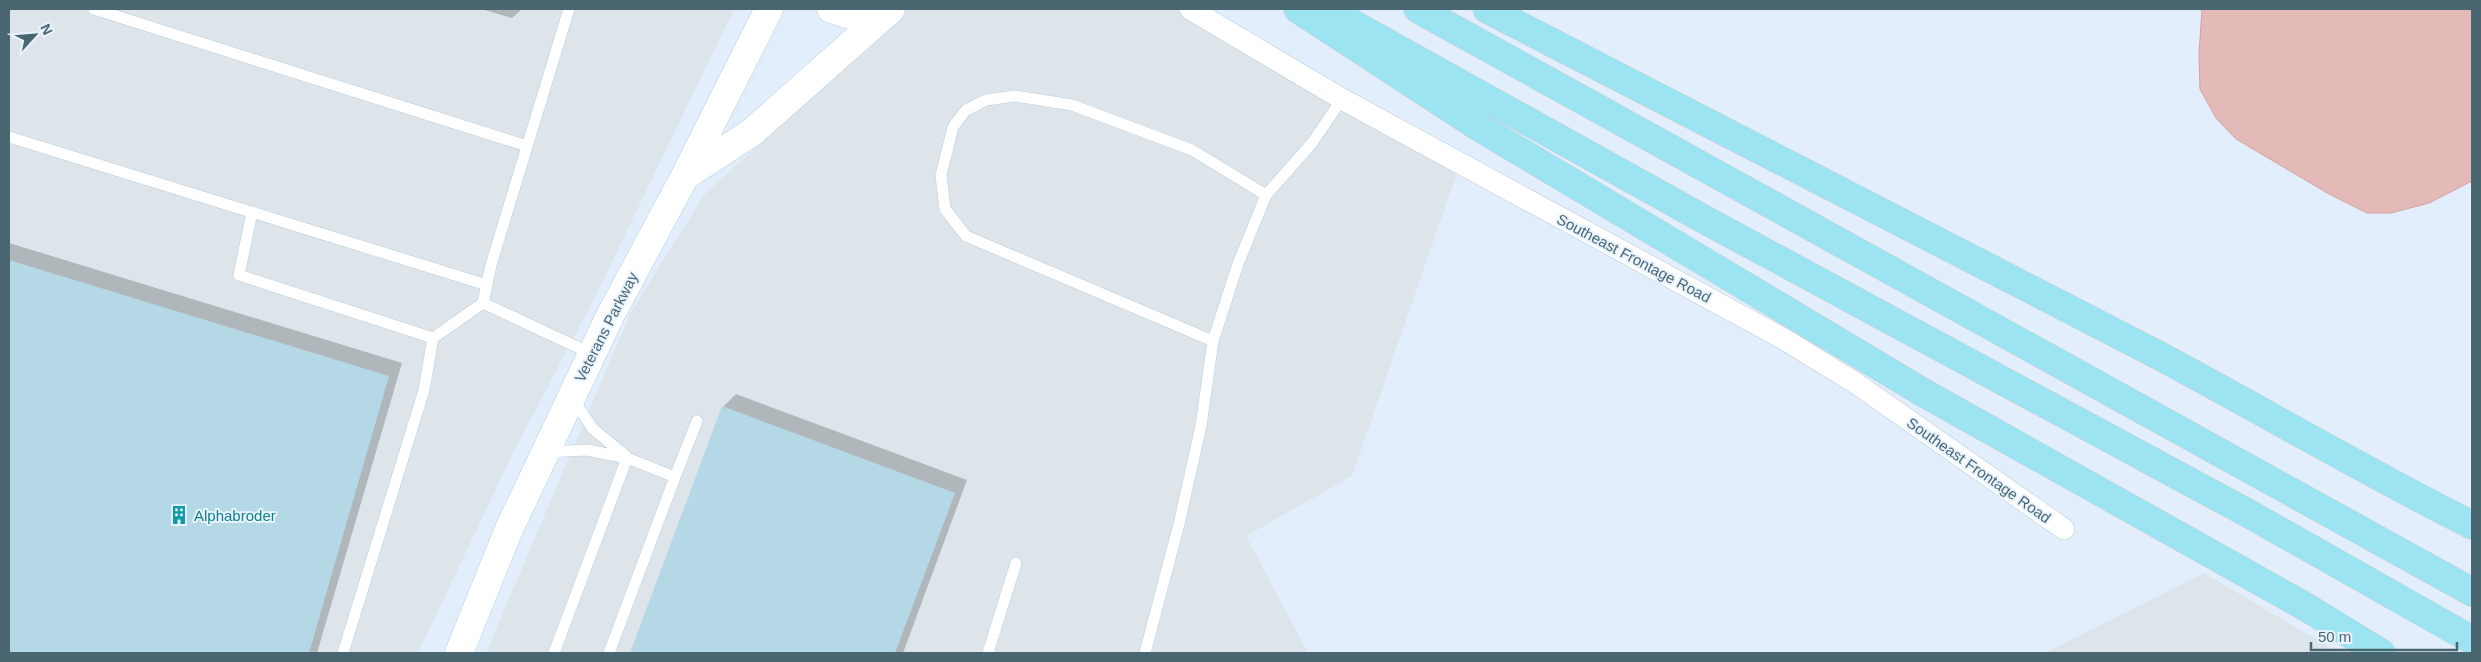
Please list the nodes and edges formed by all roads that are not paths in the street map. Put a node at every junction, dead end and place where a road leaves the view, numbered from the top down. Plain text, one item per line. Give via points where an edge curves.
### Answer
1 (94, 9) edge
2 (569, 9) edge
3 (769, 9) edge
4 (831, 9) edge
5 (871, 9) edge
6 (891, 9) edge
7 (1190, 9) edge
8 (1298, 9) edge
9 (1326, 9) edge
10 (1418, 9) edge
11 (1487, 9) edge
12 (1342, 100) junction
13 (9, 136) edge
14 (527, 146) junction
15 (686, 174) junction
16 (1266, 195) junction
17 (252, 212) junction
18 (487, 285) junction
19 (483, 303) junction
20 (433, 338) junction
21 (1213, 341) junction
22 (592, 354) junction
23 (572, 397) junction
24 (697, 421) dead end
25 (545, 452) junction
26 (627, 458) junction
27 (676, 477) junction
28 (2472, 525) edge
29 (2064, 529) dead end
30 (1016, 563) dead end
31 (2472, 592) edge
32 (2472, 640) edge
33 (342, 653) edge
34 (459, 653) edge
35 (554, 653) edge
36 (608, 653) edge
37 (988, 653) edge
38 (1145, 653) edge
39 (2381, 653) edge

1 - 14 lane
2 - 14 lane
3 - 15 main road, Veterans Parkway
4 - 5 main road via 850,14
6 - 15 main road via 751,133
7 - 12 street, Southeast Frontage Road
8 - 39 highway via 1479,127 1916,388 2306,607
9 - 32 highway via 1709,222 2254,516
10 - 31 highway
11 - 28 highway via 2153,352
12 - 16 lane via 1312,143
12 - 29 street, Southeast Frontage Road via 1782,338 1857,384
13 - 17 lane
14 - 18 lane
15 - 22 main road, Veterans Parkway
16 - 21 lane via 1238,264
16 - 21 lane via 1192,150 1072,105 1015,96 986,100 966,110 952,127 941,176 945,209 966,236
17 - 18 lane
17 - 20 lane via 239,275
18 - 19 lane
19 - 20 lane
19 - 22 lane
20 - 33 lane via 424,390
21 - 38 lane via 1201,426
22 - 23 main road, Veterans Parkway
23 - 25 main road, Veterans Parkway
23 - 26 lane via 593,429
24 - 27 lane
25 - 26 lane via 587,450
25 - 34 main road, Veterans Parkway via 509,529
26 - 27 lane
26 - 35 lane
27 - 36 lane
30 - 37 lane

